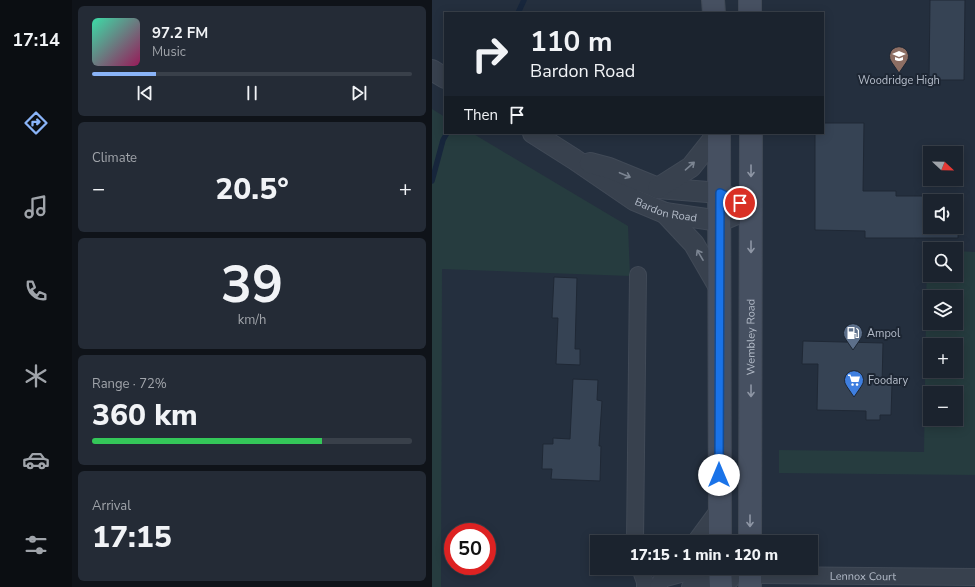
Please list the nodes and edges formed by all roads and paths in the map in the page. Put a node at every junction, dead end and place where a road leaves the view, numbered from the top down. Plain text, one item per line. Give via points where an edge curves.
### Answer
1 (713, 0) edge
2 (750, 0) edge
3 (714, 12) edge
4 (750, 12) edge
5 (432, 70) edge
6 (444, 77) edge
7 (535, 134) edge
8 (718, 134) edge
9 (719, 134) edge
10 (751, 134) edge
11 (574, 159) junction
12 (658, 188) junction
13 (720, 193) junction
14 (751, 208) junction
15 (665, 213) junction
16 (720, 221) junction
17 (638, 275) dead end
18 (720, 289) junction
19 (720, 508) junction
20 (635, 535) edge
21 (700, 535) edge
22 (720, 535) edge
23 (750, 535) edge
24 (642, 575) edge
25 (720, 577) edge
26 (750, 577) edge
27 (664, 578) edge
28 (975, 578) edge
29 (645, 587) edge
30 (690, 587) edge

1 - 3 main road
2 - 4 main road
5 - 6 street
7 - 11 street, Bardon Road
12 -> 8 street via 691,167
9 - 13 main road
10 -> 14 main road, Wembley Road
11 -> 12 street, Bardon Road via 609,168
11 - 15 street, Bardon Road via 634,200
12 - 13 street, Bardon Road
13 - 14 street, Bardon Road
13 - 16 main road
14 - 16 street
14 -> 23 main road, Wembley Road
15 - 16 street, Bardon Road
18 -> 15 street via 694,244
16 - 18 main road
17 - 20 street
18 - 19 main road
19 - 21 street
19 - 22 main road
24 - 29 street
25 - 26 street, Lennox Court
25 - 27 street via 692,571
25 - 30 street
26 - 28 street, Lennox Court

